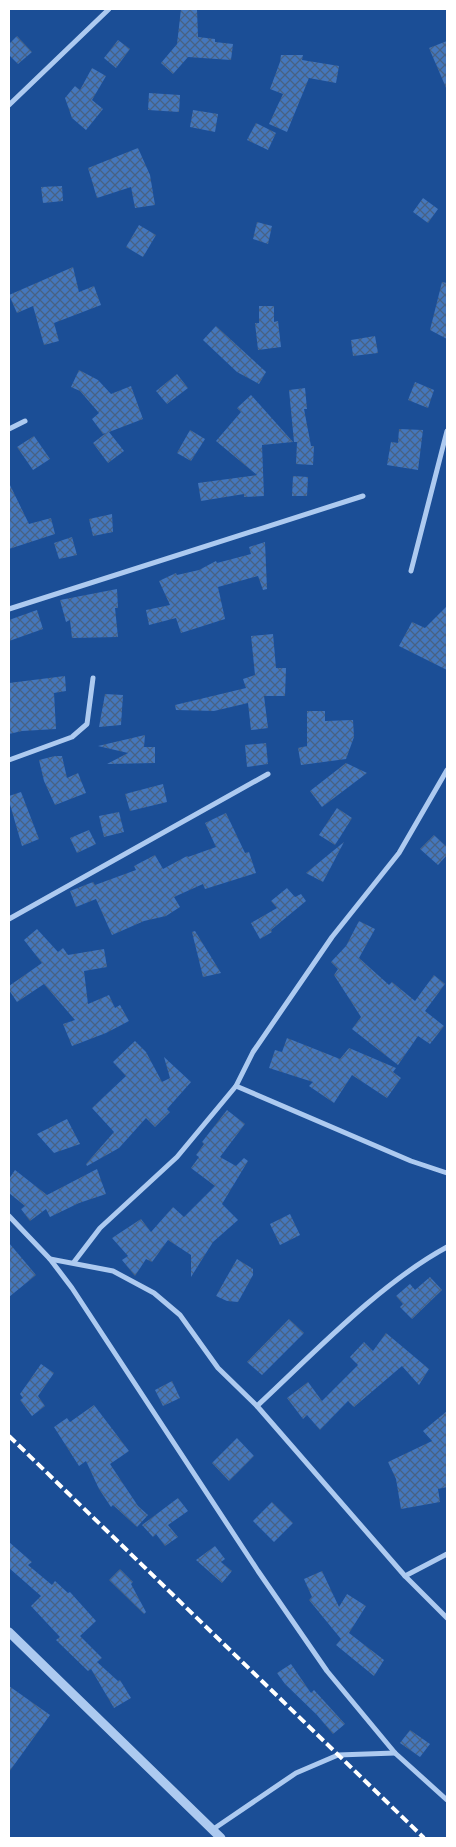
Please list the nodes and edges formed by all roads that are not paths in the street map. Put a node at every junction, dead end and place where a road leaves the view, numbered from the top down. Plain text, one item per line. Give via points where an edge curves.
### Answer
1 (109, 9) edge
2 (9, 105) edge
3 (24, 421) dead end
4 (9, 429) edge
5 (447, 431) edge
6 (363, 496) dead end
7 (411, 571) dead end
8 (9, 609) edge
9 (93, 678) dead end
10 (9, 760) edge
11 (447, 770) edge
12 (268, 774) dead end
13 (9, 919) edge
14 (236, 1086) junction
15 (447, 1173) edge
16 (9, 1216) edge
17 (447, 1247) edge
18 (50, 1259) junction
19 (74, 1262) junction
20 (257, 1406) junction
21 (447, 1554) edge
22 (405, 1576) junction
23 (447, 1618) edge
24 (9, 1632) edge
25 (396, 1753) junction
26 (447, 1800) edge
27 (212, 1830) junction
28 (221, 1838) edge

1 - 2 street
3 - 4 street
5 - 7 street
6 - 8 street
9 - 10 street via 87,724 72,737
11 - 14 street via 399,853 332,937 253,1052
12 - 13 street
14 - 15 street via 411,1161
14 - 19 street via 177,1157 100,1228
16 - 18 street
17 - 20 street via 422,1261 359,1313
18 - 19 street
18 - 25 street via 327,1671
19 - 20 street via 113,1271 154,1293 180,1315 218,1368
20 - 22 street
21 - 22 street
22 - 23 street
24 - 27 street
25 - 26 street
25 - 27 street via 338,1755 296,1773
27 - 28 street

